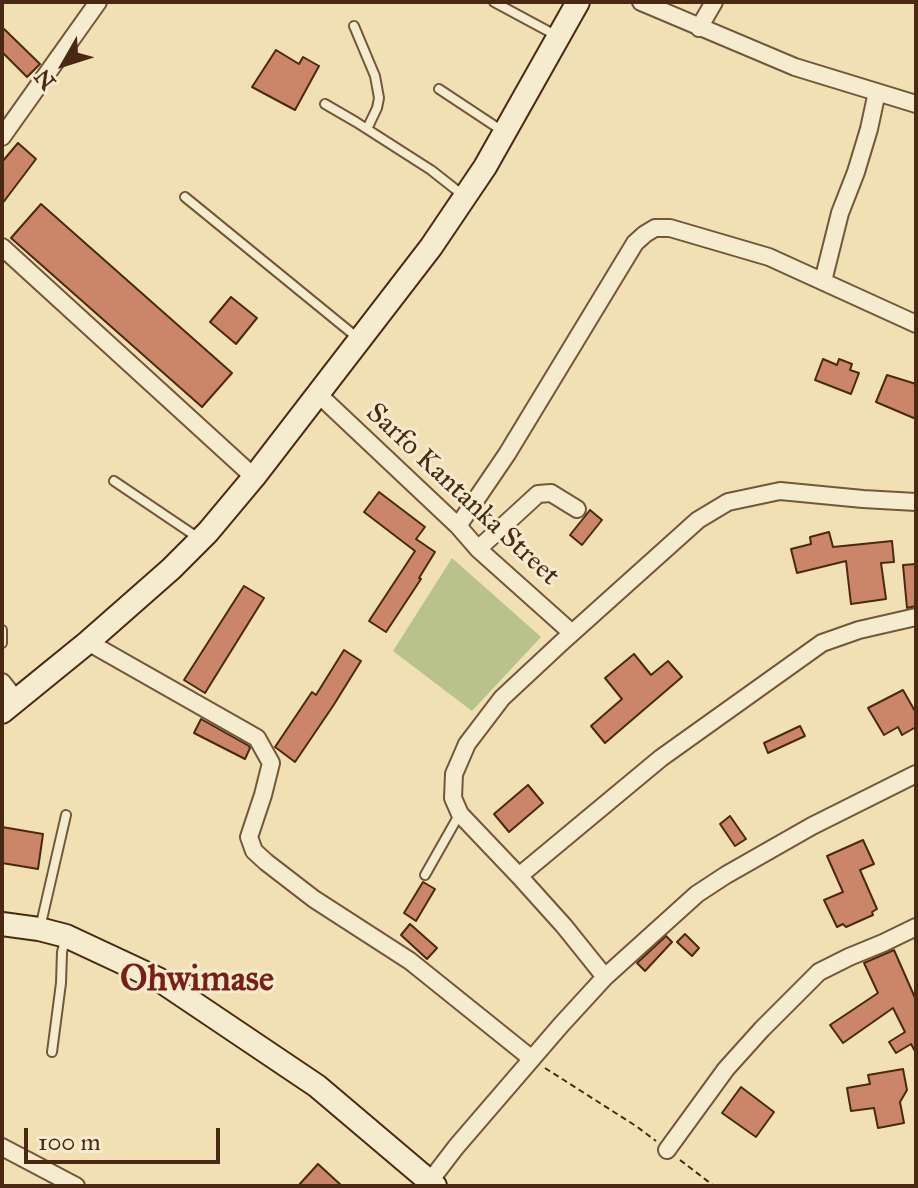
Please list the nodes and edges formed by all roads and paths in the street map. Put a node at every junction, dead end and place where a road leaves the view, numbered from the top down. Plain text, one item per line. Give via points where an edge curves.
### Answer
1 (98, 2) edge
2 (494, 2) edge
3 (578, 2) edge
4 (641, 2) edge
5 (714, 2) edge
6 (354, 26) dead end
7 (699, 28) junction
8 (559, 37) junction
9 (439, 89) dead end
10 (877, 92) junction
11 (325, 104) dead end
12 (916, 104) edge
13 (367, 129) junction
14 (505, 133) junction
15 (2, 137) edge
16 (185, 197) dead end
17 (465, 197) junction
18 (2, 247) edge
19 (823, 281) junction
20 (916, 324) edge
21 (360, 339) junction
22 (318, 394) junction
23 (254, 477) junction
24 (114, 481) dead end
25 (916, 502) edge
26 (577, 509) dead end
27 (458, 526) junction
28 (201, 539) junction
29 (478, 549) junction
30 (916, 617) edge
31 (2, 630) edge
32 (572, 633) junction
33 (88, 642) junction
34 (2, 643) edge
35 (2, 682) edge
36 (10, 707) edge
37 (916, 774) edge
38 (460, 814) junction
39 (66, 815) dead end
40 (425, 875) dead end
41 (519, 876) junction
42 (2, 924) edge
43 (916, 927) edge
44 (39, 929) junction
45 (66, 936) junction
46 (605, 977) junction
47 (52, 1052) dead end
48 (532, 1059) junction
49 (2, 1147) edge
50 (667, 1150) junction
51 (432, 1184) edge
52 (76, 1186) edge
53 (714, 1186) edge

1 - 15 street
2 - 8 lane
3 - 8 street
4 - 7 street
5 - 7 street
6 - 13 lane via 379,98
7 - 10 street via 795,67
8 - 14 street
9 - 14 lane
10 - 12 street
10 - 19 street
11 - 13 lane
13 - 17 lane
14 - 17 street
16 - 21 lane
17 - 21 street
18 - 23 street
19 - 20 street
19 - 27 street via 769,257 670,228 645,234
21 - 22 street
22 - 23 street
22 - 27 street, Sarfo Kantanka Street
23 - 28 street
24 - 28 lane
25 - 32 street via 780,491 728,502 698,520
26 - 29 street via 551,493 538,494
27 - 29 street, Sarfo Kantanka Street
28 - 33 street
29 - 32 street, Sarfo Kantanka Street
30 - 41 street via 822,643 661,758
31 - 34 lane
32 - 38 street via 502,698 467,744 454,774 453,798
33 - 36 street
33 - 48 street via 257,738 271,763 249,837 254,851 314,899 410,961
35 - 36 street
37 - 46 street via 726,875 697,894
38 - 40 lane
38 - 41 street
39 - 44 lane
41 - 46 street
42 - 44 street
43 - 50 street via 819,972 726,1069
44 - 45 street
45 - 47 lane
45 - 51 street via 158,979 317,1086
46 - 48 street
48 - 50 path
48 - 51 street via 456,1147
49 - 52 street
50 - 53 path

